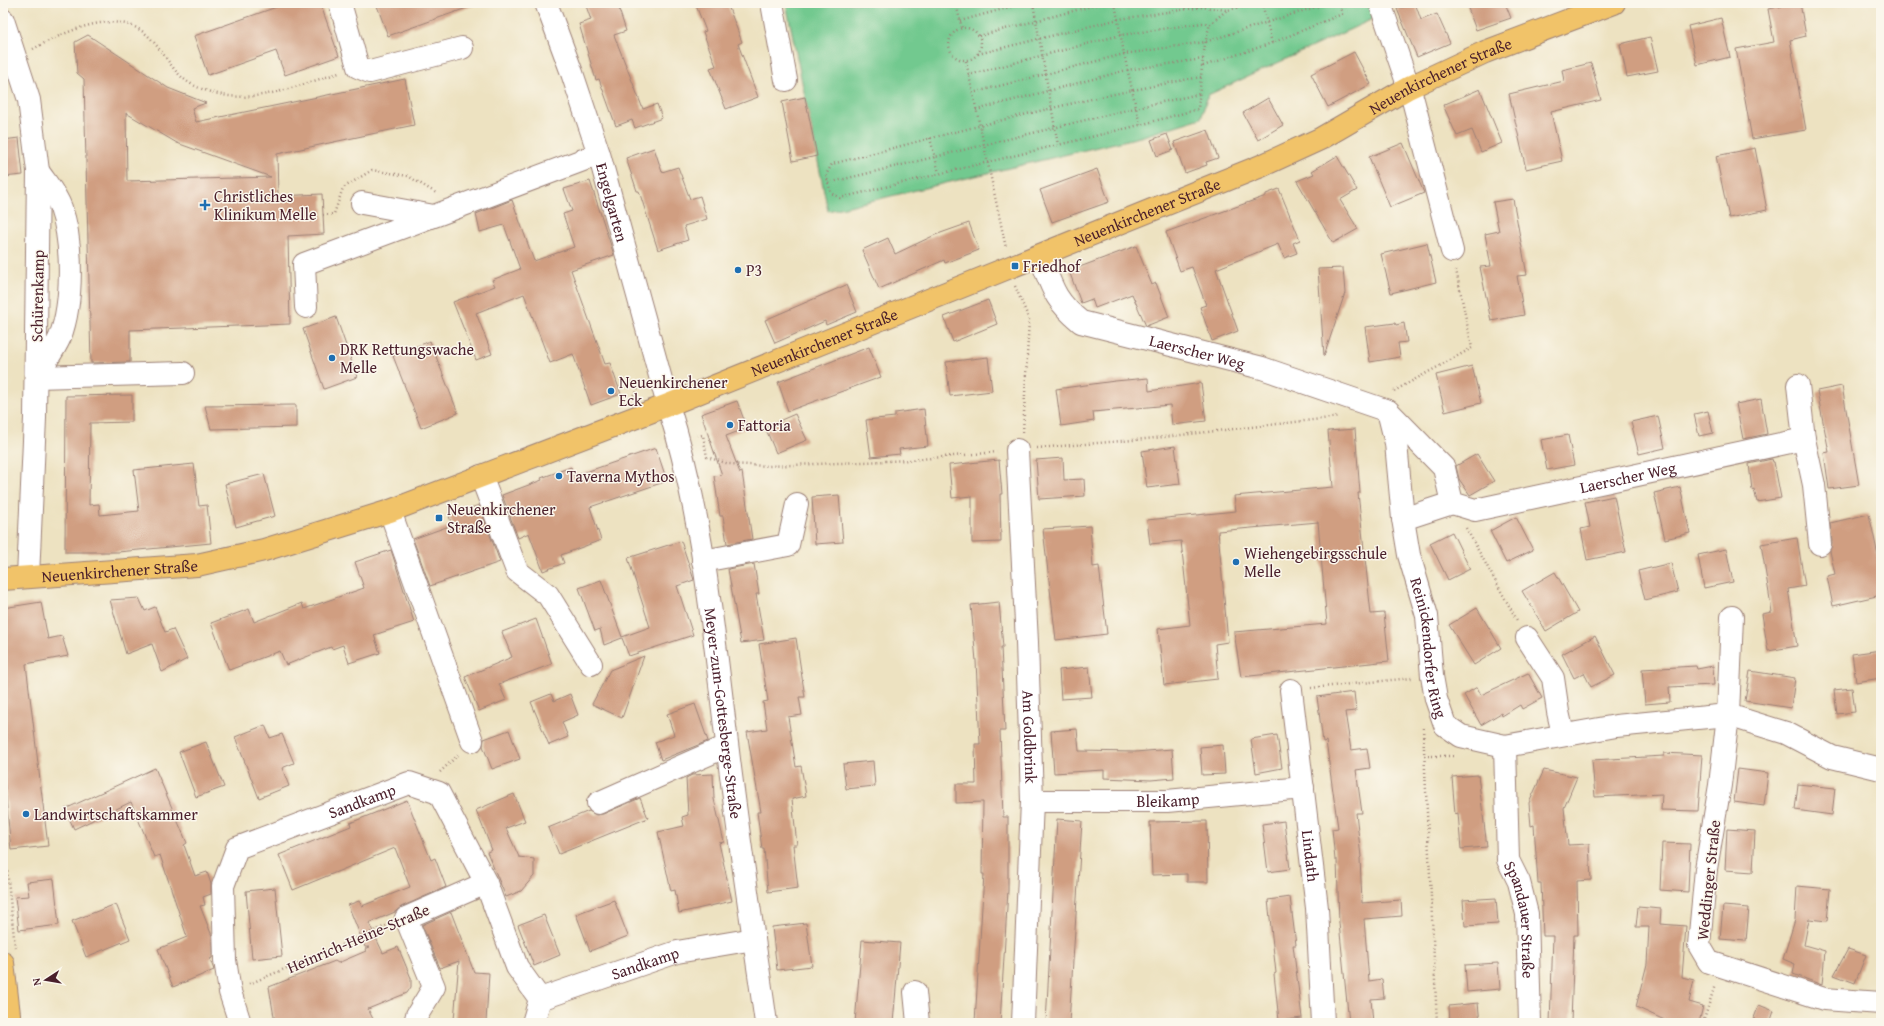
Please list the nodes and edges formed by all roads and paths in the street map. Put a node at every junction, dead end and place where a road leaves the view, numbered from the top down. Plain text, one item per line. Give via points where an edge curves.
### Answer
1 (340, 3) edge
2 (546, 3) edge
3 (772, 3) edge
4 (956, 3) edge
5 (1025, 3) edge
6 (1033, 3) edge
7 (1103, 3) edge
8 (1115, 3) edge
9 (1262, 3) edge
10 (1328, 3) edge
11 (1339, 3) edge
12 (1354, 3) edge
13 (1380, 3) edge
14 (1614, 3) edge
15 (1340, 7) junction
16 (1227, 10) junction
17 (1119, 19) junction
18 (3, 20) edge
19 (960, 20) junction
20 (1037, 21) junction
21 (1267, 22) junction
22 (1210, 24) junction
23 (962, 29) junction
24 (1121, 35) junction
25 (978, 36) junction
26 (1040, 38) junction
27 (1205, 42) junction
28 (1272, 43) junction
29 (462, 48) dead end
30 (978, 54) junction
31 (1124, 54) junction
32 (1043, 56) junction
33 (16, 58) junction
34 (1203, 59) junction
35 (966, 61) junction
36 (1203, 66) junction
37 (358, 67) junction
38 (1127, 70) junction
39 (1045, 74) junction
40 (968, 75) junction
41 (1202, 77) junction
42 (786, 80) dead end
43 (1408, 88) junction
44 (1131, 90) junction
45 (1048, 91) junction
46 (972, 93) junction
47 (1199, 94) junction
48 (1135, 108) junction
49 (1051, 109) junction
50 (976, 110) junction
51 (1140, 125) junction
52 (979, 126) junction
53 (1054, 128) junction
54 (930, 138) junction
55 (984, 144) junction
56 (1058, 145) junction
57 (599, 154) junction
58 (935, 156) junction
59 (987, 161) junction
60 (38, 171) junction
61 (939, 173) junction
62 (828, 183) junction
63 (362, 203) dead end
64 (437, 206) junction
65 (323, 215) dead end
66 (1452, 251) joint
67 (1040, 256) junction
68 (1007, 261) junction
69 (306, 307) dead end
70 (183, 373) dead end
71 (36, 377) junction
72 (1798, 385) dead end
73 (668, 405) junction
74 (1388, 411) junction
75 (1342, 416) dead end
76 (1804, 439) junction
77 (679, 440) junction
78 (1020, 450) junction
79 (481, 476) junction
80 (1452, 503) junction
81 (797, 504) dead end
82 (390, 510) junction
83 (1403, 519) junction
84 (1820, 544) dead end
85 (703, 561) junction
86 (28, 577) junction
87 (3, 579) edge
88 (1732, 617) dead end
89 (1527, 638) joint
90 (591, 664) dead end
91 (1432, 676) junction
92 (1291, 690) joint
93 (1728, 715) junction
94 (1563, 734) junction
95 (472, 741) joint
96 (727, 746) junction
97 (1505, 746) junction
98 (1424, 756) dead end
99 (1881, 769) edge
100 (424, 788) junction
101 (1303, 788) junction
102 (1032, 801) junction
103 (598, 803) dead end
104 (3, 831) edge
105 (486, 883) junction
106 (406, 918) junction
107 (754, 939) junction
108 (9, 956) edge
109 (1721, 965) junction
110 (230, 992) junction
111 (915, 992) dead end
112 (540, 1000) junction
113 (1881, 1003) edge
114 (10, 1023) edge
115 (240, 1023) edge
116 (415, 1023) edge
117 (533, 1023) edge
118 (766, 1023) edge
119 (918, 1023) edge
120 (1023, 1023) edge
121 (1323, 1023) edge
122 (1437, 1023) edge
123 (1530, 1023) edge
124 (1704, 1023) edge

1 - 37 street
2 - 57 street, Engelgarten
3 - 42 street
4 - 19 path
5 - 19 path
6 - 20 path
7 - 20 path
8 - 17 path
9 - 16 path
9 - 21 path
10 - 21 path
11 - 15 path
12 - 15 path
13 - 43 street
14 - 43 main road, Neuenkirchener Straße via 1485,52
15 - 28 path via 1342,14
16 - 17 path via 1202,7
16 - 22 path
17 - 24 path
17 - 26 path
18 - 33 street, Schürenkamp
19 - 23 path
20 - 25 path
20 - 26 path
21 - 27 path
21 - 28 path
22 - 24 path
22 - 27 path
23 - 25 path via 970,29
23 - 35 path via 952,36 949,45 953,55
24 - 31 path
24 - 32 path
25 - 30 path via 981,46
26 - 30 path
26 - 32 path
27 - 31 path
27 - 34 path
28 - 36 path
29 - 37 street via 370,72
30 - 35 path
31 - 38 path
31 - 39 path
32 - 39 path
32 - 40 path
33 - 37 path via 73,30 92,24 125,22 141,30 152,40 186,82 218,94 235,97 268,94
33 - 60 street, Schürenkamp via 29,100
34 - 36 path
34 - 38 path
35 - 40 path
36 - 41 path
38 - 44 path
38 - 45 path
39 - 45 path
39 - 46 path
40 - 46 path
41 - 44 path
41 - 47 path
43 - 66 street
43 - 67 main road, Neuenkirchener Straße via 1320,139 1261,166
44 - 48 path
44 - 49 path
45 - 49 path
45 - 50 path
46 - 50 path
47 - 48 path
47 - 51 path via 1198,109
48 - 51 path
48 - 53 path
49 - 52 path
49 - 53 path
50 - 52 path
51 - 56 path
52 - 54 path
52 - 55 path
53 - 55 path
53 - 56 path
54 - 58 path
54 - 62 path via 832,164 826,174
55 - 58 path
55 - 59 path
56 - 59 path
57 - 64 street
57 - 73 street, Engelgarten
58 - 61 path
58 - 62 path
59 - 61 path
59 - 68 path
60 - 71 street, Schürenkamp
60 - 71 street via 60,206 65,223 69,298 59,340
61 - 62 path via 840,198 830,193
63 - 64 street
64 - 65 path via 408,176 372,170 342,188 334,214
64 - 69 street via 304,264
66 - 74 path via 1472,348 1388,394
67 - 68 main road, Neuenkirchener Straße
67 - 74 street, Laerscher Weg via 1054,293 1065,309 1081,322 1262,368
68 - 73 main road, Neuenkirchener Straße
68 - 78 path via 1029,319
70 - 71 street
71 - 86 street, Schürenkamp
72 - 76 street
73 - 77 street, Meyer-zum-Gottesberge-Straße
73 - 79 main road, Neuenkirchener Straße
74 - 80 street, Laerscher Weg via 1444,468
74 - 83 street via 1396,443
75 - 78 path via 1146,439
76 - 80 street, Laerscher Weg via 1475,510
76 - 84 street via 1814,485
77 - 78 path via 702,435 707,457 729,464 769,466 903,460
77 - 85 street, Meyer-zum-Gottesberge-Straße
78 - 102 street, Am Goldbrink
79 - 82 main road, Neuenkirchener Straße
79 - 90 street via 517,571 548,595
80 - 83 street
80 - 89 path
81 - 85 street via 788,544
82 - 86 main road, Neuenkirchener Straße via 264,550 197,565
82 - 95 street
83 - 91 street, Reinickendorfer Ring via 1409,555 1427,616
85 - 96 street, Meyer-zum-Gottesberge-Straße
86 - 87 main road, Neuenkirchener Straße
88 - 93 street, Weddinger Straße
89 - 94 street via 1553,678
91 - 92 path
91 - 97 street, Reinickendorfer Ring via 1436,699 1445,725 1461,736
92 - 101 street, Lindath
93 - 94 street, Reinickendorfer Ring
93 - 99 street, Reinickendorfer Ring via 1786,733 1832,756
93 - 109 street, Weddinger Straße via 1706,869 1699,946 1709,962
94 - 97 street, Reinickendorfer Ring
95 - 100 path
96 - 103 street
96 - 107 street, Meyer-zum-Gottesberge-Straße
97 - 123 street, Spandauer Straße via 1508,860 1519,882 1528,914
98 - 122 path
100 - 105 street, Sandkamp via 439,793
100 - 110 street, Sandkamp via 409,783 237,848 223,886 225,960
101 - 102 street, Bleikamp via 1167,800
101 - 121 street, Lindath via 1317,908
102 - 120 street, Am Goldbrink
104 - 108 path
105 - 106 street, Heinrich-Heine-Straße
105 - 112 street, Sandkamp via 517,966
106 - 110 path, Heinrich-Heine-Straße
106 - 116 street via 434,987
107 - 112 street, Sandkamp via 677,952
107 - 118 street, Meyer-zum-Gottesberge-Straße
108 - 114 main road
109 - 113 street, Weddinger Straße via 1824,999
109 - 124 path
110 - 115 street, Sandkamp
111 - 119 street
112 - 117 street

